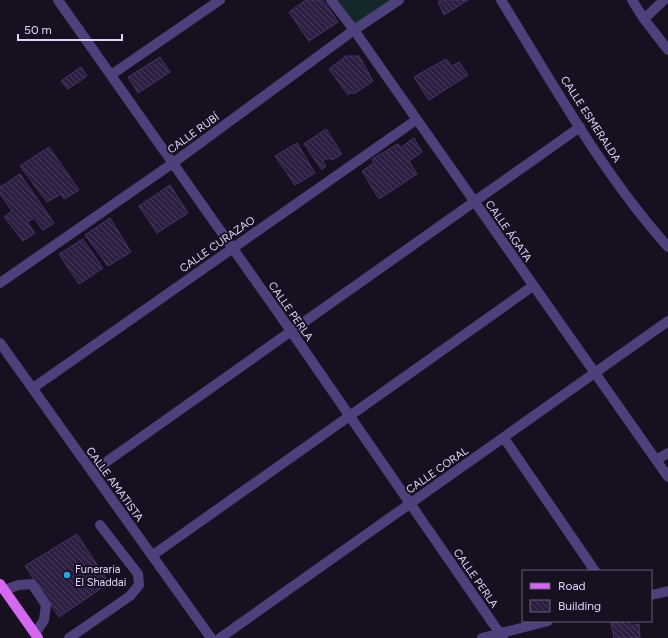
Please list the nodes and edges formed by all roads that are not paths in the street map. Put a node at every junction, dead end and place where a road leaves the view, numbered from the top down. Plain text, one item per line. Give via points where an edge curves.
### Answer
1 (58, 0) edge
2 (220, 0) edge
3 (331, 0) edge
4 (399, 0) edge
5 (501, 0) edge
6 (632, 0) edge
7 (664, 0) edge
8 (644, 19) junction
9 (354, 30) junction
10 (668, 50) edge
11 (111, 75) junction
12 (416, 120) junction
13 (580, 127) junction
14 (173, 163) junction
15 (475, 202) junction
16 (668, 247) edge
17 (232, 248) junction
18 (0, 283) edge
19 (532, 286) junction
20 (668, 321) edge
21 (291, 331) junction
22 (0, 343) edge
23 (593, 372) junction
24 (33, 388) junction
25 (349, 417) junction
26 (504, 438) junction
27 (668, 453) edge
28 (656, 460) junction
29 (92, 472) junction
30 (668, 477) edge
31 (410, 504) junction
32 (100, 525) dead end
33 (153, 556) junction
34 (594, 570) edge
35 (1, 586) edge
36 (668, 591) edge
37 (652, 595) edge
38 (545, 622) edge
39 (36, 636) edge
40 (502, 636) edge
41 (69, 638) edge
42 (211, 638) edge
43 (220, 638) edge
44 (482, 638) edge

1 - 11 street, CALLE PERLA
2 - 11 street
3 - 9 street, CALLE ÁGATA
4 - 9 street, CALLE RUBÍ
5 - 13 street, CALLE ESMERALDA
6 - 8 street
7 - 8 street
8 - 10 street
9 - 12 street, CALLE ÁGATA
9 - 14 street, CALLE RUBÍ
11 - 14 street, CALLE PERLA
12 - 15 street, CALLE ÁGATA
12 - 17 street, CALLE CURAZAO
13 - 15 street
13 - 16 street, CALLE ESMERALDA via 643,219
14 - 17 street, CALLE PERLA
14 - 18 street, CALLE RUBÍ
15 - 19 street, CALLE ÁGATA
15 - 21 street
17 - 21 street, CALLE PERLA
17 - 24 street, CALLE CURAZAO
19 - 23 street, CALLE ÁGATA
19 - 25 street
20 - 23 street, CALLE CORAL
21 - 25 street, CALLE PERLA
21 - 29 street
22 - 24 street, CALLE AMATISTA
23 - 26 street, CALLE CORAL
23 - 28 street, CALLE ÁGATA
24 - 29 street, CALLE AMATISTA
25 - 31 street, CALLE PERLA
25 - 33 street
26 - 31 street, CALLE CORAL
26 - 34 street
27 - 28 street
28 - 30 street, CALLE ÁGATA
29 - 33 street, CALLE AMATISTA
31 - 40 street, CALLE PERLA
31 - 43 street, CALLE CORAL
32 - 41 street via 138,574 139,585 130,596
33 - 42 street, CALLE AMATISTA
35 - 39 main road
35 - 39 street via 32,584 46,605 44,620
36 - 37 street
38 - 40 street
40 - 44 street

